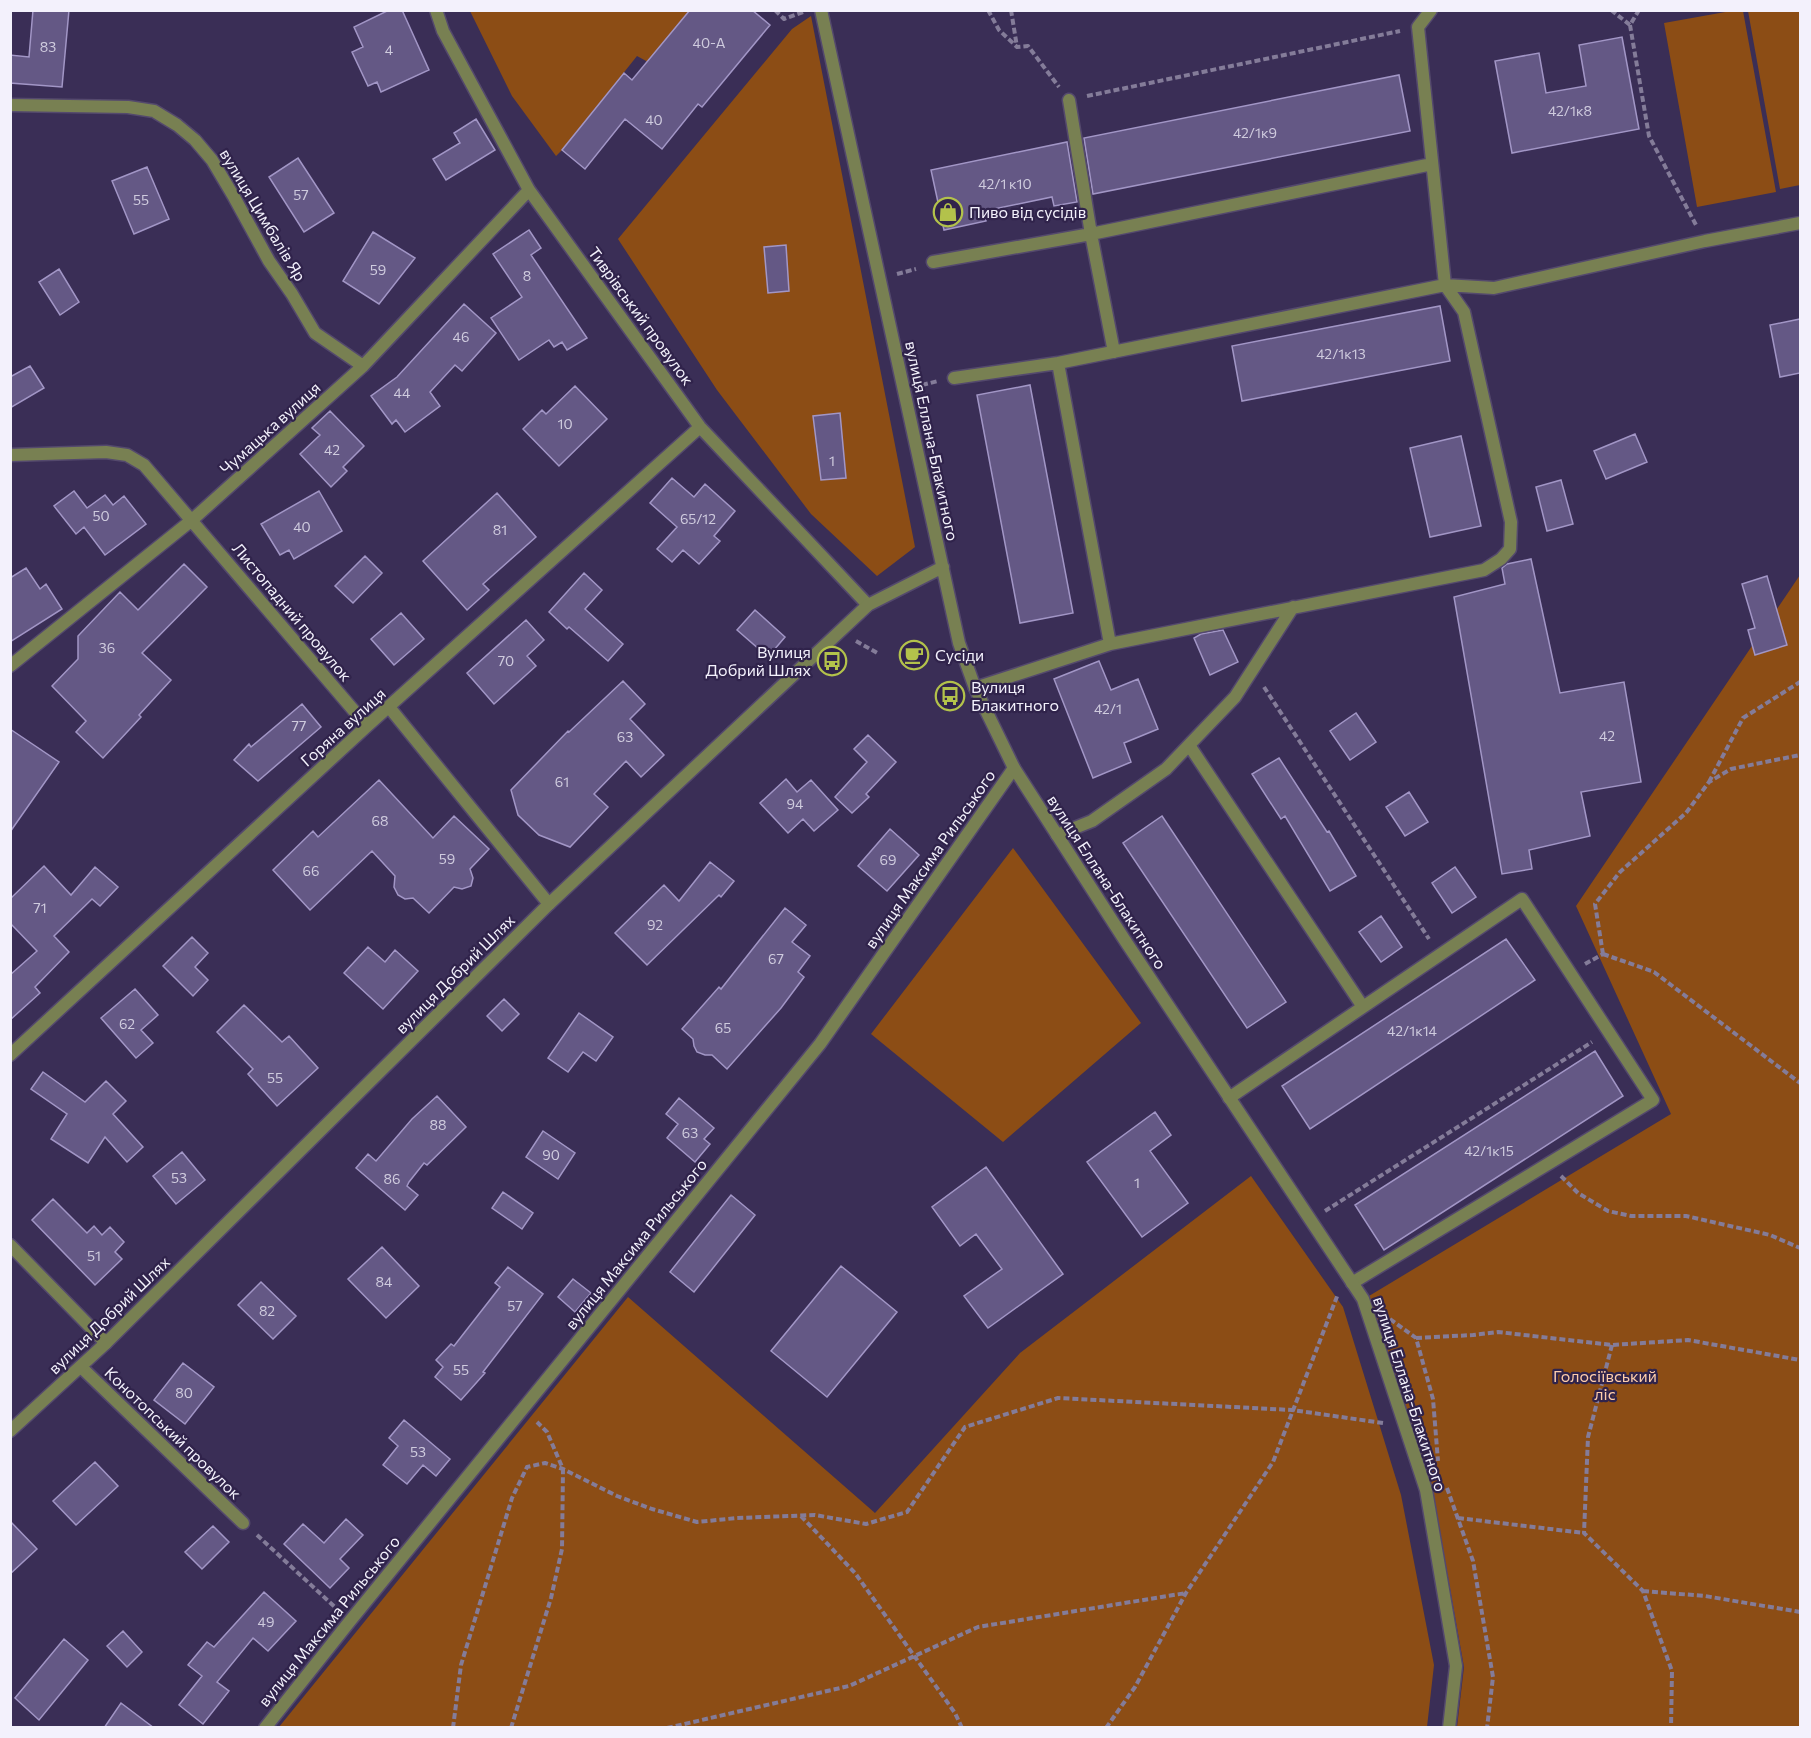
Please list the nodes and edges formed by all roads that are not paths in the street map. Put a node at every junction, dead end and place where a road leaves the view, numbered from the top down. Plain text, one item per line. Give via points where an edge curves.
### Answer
1 (436, 10) edge
2 (821, 10) edge
3 (1431, 10) edge
4 (1069, 100) road end
5 (10, 105) edge
6 (1432, 164) junction
7 (529, 190) junction
8 (1800, 222) edge
9 (1091, 234) junction
10 (933, 262) dead end
11 (1445, 285) junction
12 (1114, 352) junction
13 (1058, 363) junction
14 (363, 366) junction
15 (954, 378) road end
16 (700, 427) junction
17 (10, 455) edge
18 (192, 520) junction
19 (943, 567) junction
20 (868, 605) junction
21 (1293, 607) junction
22 (1110, 644) junction
23 (10, 666) edge
24 (975, 688) junction
25 (389, 707) junction
26 (367, 726) junction
27 (1189, 746) junction
28 (1014, 768) junction
29 (1057, 835) junction
30 (549, 904) junction
31 (1363, 1007) junction
32 (10, 1055) edge
33 (1229, 1098) junction
34 (10, 1245) edge
35 (1352, 1283) junction
36 (106, 1343) junction
37 (81, 1367) junction
38 (10, 1431) edge
39 (243, 1523) road end
40 (265, 1728) edge
41 (1449, 1728) edge

1 - 7 street, Тиврівський провулок via 443,31
2 - 19 street, вулиця Еллана-Блакитного
3 - 6 street via 1418,27
4 - 9 street
5 - 14 street, вулиця Цимбалів Яр via 128,107 154,111 177,125 212,160 315,333
6 - 9 street
6 - 11 street
7 - 14 street, Чумацька вулиця
7 - 16 street, Тиврівський провулок
8 - 11 street via 1494,288
9 - 10 street
9 - 12 street
11 - 12 street
11 - 21 street via 1464,312 1511,522 1510,549 1484,570
12 - 13 street
13 - 15 street
13 - 22 street
14 - 18 street, Чумацька вулиця
16 - 20 street, Тиврівський провулок
16 - 25 street, Горяна вулиця
17 - 18 street, Листопадний провулок via 127,455 144,465
18 - 23 street, Чумацька вулиця
18 - 26 street, Листопадний провулок
19 - 20 street, вулиця Добрий Шлях
19 - 24 street, вулиця Еллана-Блакитного via 959,643
20 - 30 street, вулиця Добрий Шлях
21 - 22 street
21 - 27 street via 1235,697
22 - 24 street
24 - 28 street, вулиця Еллана-Блакитного
25 - 26 street, Горяна вулиця
25 - 30 street
26 - 32 street, Горяна вулиця
27 - 29 street via 1166,769 1092,821
27 - 31 street
28 - 29 street, вулиця Еллана-Блакитного
28 - 40 street, вулиця Максима Рильського via 820,1044
29 - 33 street, вулиця Еллана-Блакитного
30 - 36 street, вулиця Добрий Шлях
31 - 33 street
31 - 35 street via 1522,899 1653,1100
33 - 35 street, вулиця Еллана-Блакитного
34 - 36 street, Конотопський провулок
35 - 41 street, вулиця Еллана-Блакитного via 1363,1299 1426,1490 1456,1666
36 - 37 street, вулиця Добрий Шлях
37 - 38 street, вулиця Добрий Шлях
37 - 39 street, Конотопський провулок

